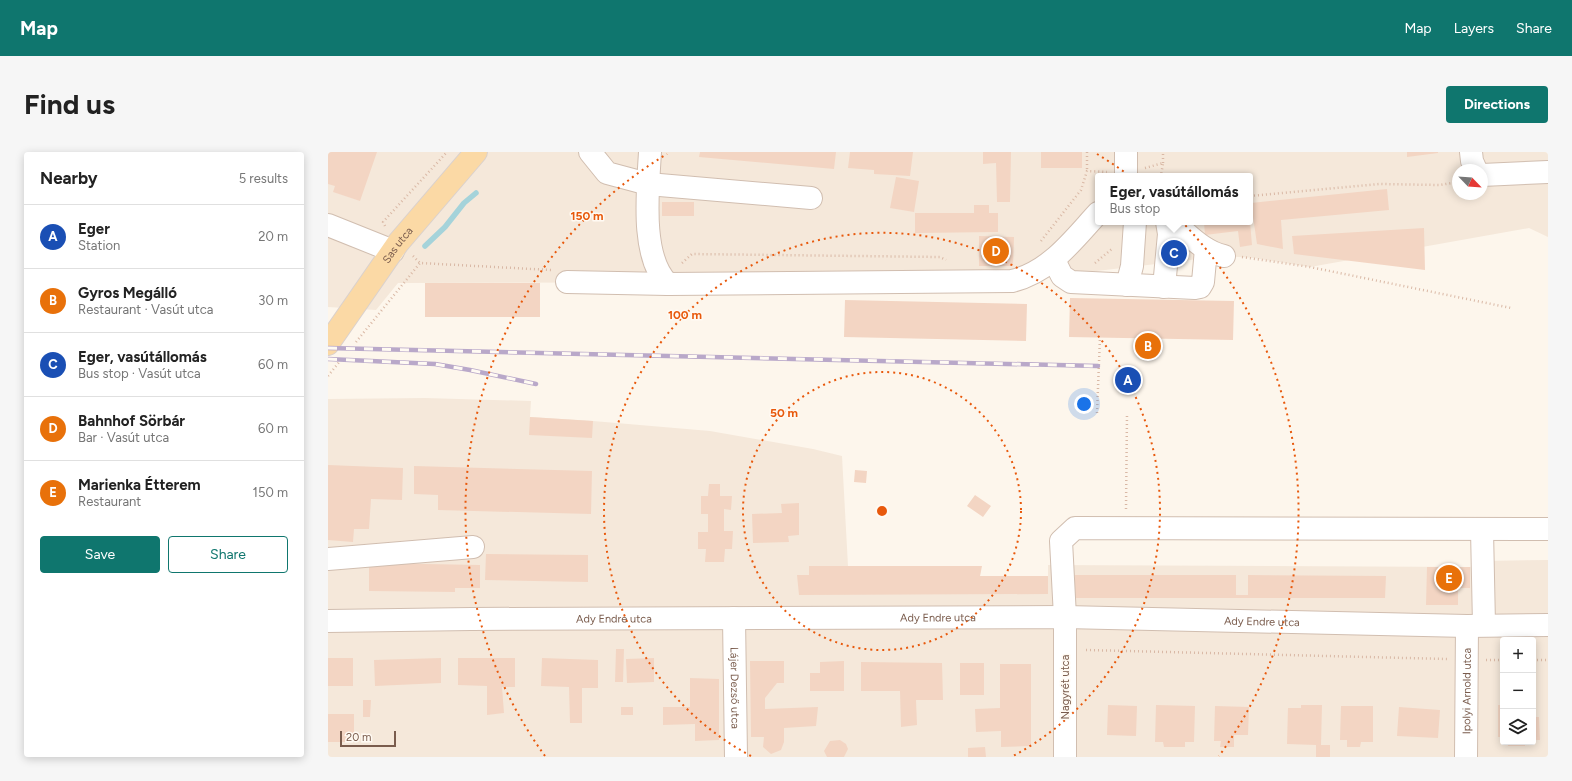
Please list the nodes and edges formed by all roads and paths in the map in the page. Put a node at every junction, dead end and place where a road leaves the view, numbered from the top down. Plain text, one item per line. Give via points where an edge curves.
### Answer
1 (476, 152) edge
2 (590, 152) edge
3 (650, 152) edge
4 (1087, 152) edge
5 (1126, 152) edge
6 (1163, 152) edge
7 (1471, 152) edge
8 (1163, 164) junction
9 (1473, 164) edge
10 (1087, 170) junction
11 (1548, 172) edge
12 (1110, 173) edge
13 (1126, 173) edge
14 (1133, 173) edge
15 (1162, 173) edge
16 (1488, 174) edge
17 (1452, 183) edge
18 (648, 184) junction
19 (1253, 196) edge
20 (811, 198) dead end
21 (1095, 216) edge
22 (328, 225) edge
23 (1168, 225) edge
24 (1177, 225) edge
25 (1135, 226) edge
26 (1041, 242) dead end
27 (396, 247) junction
28 (1215, 253) junction
29 (1054, 260) junction
30 (420, 263) junction
31 (951, 263) dead end
32 (1094, 263) dead end
33 (560, 276) joint
34 (664, 280) junction
35 (1127, 285) junction
36 (1164, 287) junction
37 (1511, 308) dead end
38 (1100, 337) dead end
39 (351, 348) dead end
40 (335, 352) edge
41 (328, 376) edge
42 (1097, 413) dead end
43 (1127, 414) dead end
44 (1126, 527) junction
45 (1548, 529) edge
46 (1482, 530) junction
47 (473, 547) dead end
48 (328, 559) edge
49 (1065, 617) junction
50 (734, 618) junction
51 (328, 621) edge
52 (1548, 625) edge
53 (1476, 626) junction
54 (1066, 650) junction
55 (1467, 660) junction
56 (1500, 660) edge
57 (1536, 660) edge
58 (1548, 660) edge
59 (736, 757) edge
60 (1065, 757) edge
61 (1466, 757) edge

1 - 27 main road, Sas utca
2 - 18 street via 607,173
3 - 18 street
4 - 10 path
5 - 13 street
6 - 8 path
7 - 9 street
8 - 14 path
8 - 15 path
10 - 12 path
10 - 26 path via 1081,190
11 - 16 street
17 - 19 path via 1378,184
18 - 20 street
18 - 34 street via 648,238
21 - 29 street
22 - 27 street
23 - 36 street via 1169,234
24 - 28 street
25 - 32 path
25 - 35 street via 1132,266
27 - 30 path
27 - 40 main road, Sas utca
28 - 36 street via 1200,287
28 - 37 path via 1310,267
29 - 34 street via 1034,274 1012,282
29 - 35 street via 1062,276 1071,282
30 - 33 path
30 - 39 path
31 - 34 path via 940,257 692,254
33 - 34 street
35 - 36 street
38 - 42 path
40 - 41 path
43 - 44 path
44 - 46 street
44 - 49 street, Nagyrét utca via 1076,528 1061,541
45 - 46 street
46 - 53 street, Ipolyi Arnold utca
47 - 48 street
49 - 50 street, Ady Endre utca
49 - 53 street, Ady Endre utca
49 - 54 street, Nagyrét utca
50 - 51 street, Ady Endre utca
50 - 59 street, Lájer Dezső utca
52 - 53 street, Ady Endre utca
53 - 55 street, Ipolyi Arnold utca
54 - 55 path
54 - 60 street, Nagyrét utca
55 - 56 path
55 - 61 street, Ipolyi Arnold utca
57 - 58 path

